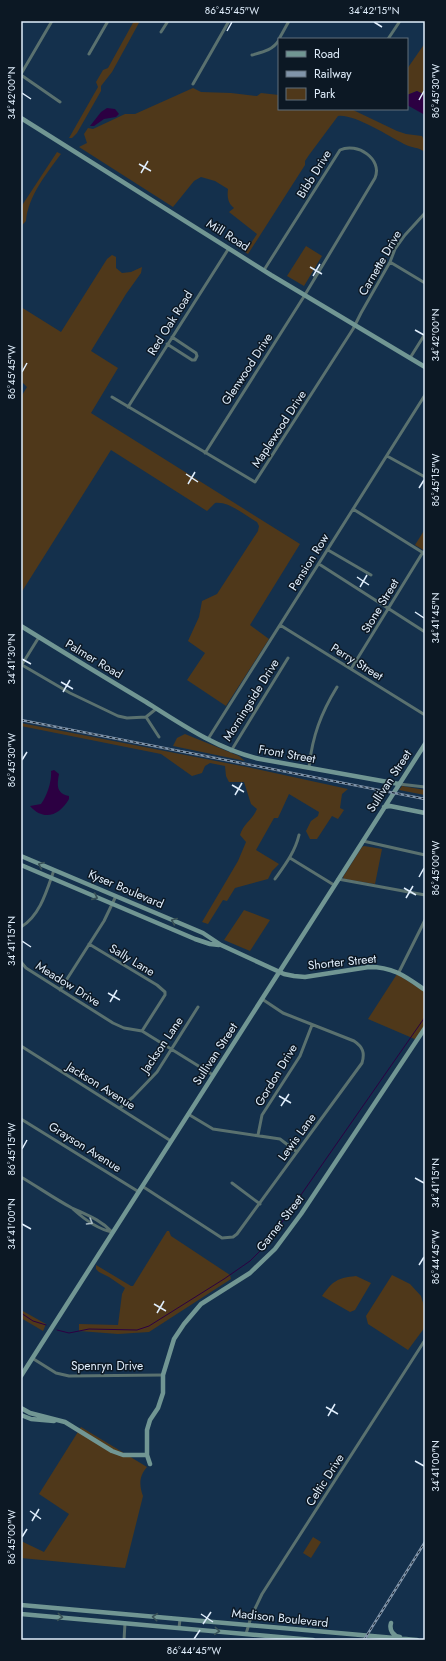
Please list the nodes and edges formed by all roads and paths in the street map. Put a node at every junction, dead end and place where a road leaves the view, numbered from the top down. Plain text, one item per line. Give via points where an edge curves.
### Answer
1 (52, 21) edge
2 (108, 21) edge
3 (168, 21) edge
4 (229, 21) edge
5 (289, 21) edge
6 (400, 21) edge
7 (161, 32) dead end
8 (280, 38) edge
9 (389, 38) edge
10 (278, 40) edge
11 (89, 54) dead end
12 (252, 55) dead end
13 (21, 75) edge
14 (193, 84) dead end
15 (60, 102) dead end
16 (21, 118) edge
17 (425, 213) edge
18 (229, 248) junction
19 (390, 262) junction
20 (264, 270) junction
21 (425, 283) edge
22 (305, 295) junction
23 (355, 325) junction
24 (425, 334) edge
25 (172, 337) junction
26 (167, 344) junction
27 (410, 358) junction
28 (425, 367) edge
29 (425, 396) edge
30 (112, 397) dead end
31 (128, 407) junction
32 (204, 453) junction
33 (387, 456) junction
34 (425, 478) edge
35 (353, 509) junction
36 (328, 550) junction
37 (424, 553) edge
38 (319, 564) junction
39 (371, 575) dead end
40 (388, 609) junction
41 (280, 625) junction
42 (21, 626) edge
43 (425, 632) edge
44 (39, 637) junction
45 (288, 658) dead end
46 (21, 666) edge
47 (351, 669) junction
48 (337, 687) dead end
49 (156, 709) junction
50 (425, 715) edge
51 (146, 717) junction
52 (159, 738) dead end
53 (208, 739) junction
54 (425, 744) edge
55 (230, 751) junction
56 (309, 768) junction
57 (399, 784) junction
58 (425, 787) edge
59 (391, 797) junction
60 (384, 807) junction
61 (398, 807) junction
62 (425, 813) edge
63 (299, 836) dead end
64 (363, 841) junction
65 (425, 854) edge
66 (21, 856) edge
67 (290, 858) junction
68 (21, 865) edge
69 (54, 870) junction
70 (52, 878) junction
71 (275, 879) dead end
72 (338, 879) junction
73 (79, 881) junction
74 (334, 885) junction
75 (76, 888) junction
76 (425, 895) edge
77 (116, 896) junction
78 (112, 904) junction
79 (425, 920) edge
80 (21, 927) edge
81 (193, 929) junction
82 (190, 936) junction
83 (90, 944) junction
84 (221, 945) junction
85 (21, 962) edge
86 (279, 971) junction
87 (399, 972) junction
88 (60, 990) junction
89 (425, 990) edge
90 (262, 999) junction
91 (198, 1007) dead end
92 (312, 1025) junction
93 (425, 1028) edge
94 (142, 1031) junction
95 (21, 1046) edge
96 (171, 1049) junction
97 (213, 1075) junction
98 (120, 1108) junction
99 (188, 1114) junction
100 (21, 1119) edge
101 (258, 1135) junction
102 (171, 1141) junction
103 (297, 1152) junction
104 (21, 1177) edge
105 (232, 1183) dead end
106 (142, 1186) junction
107 (139, 1192) junction
108 (260, 1204) junction
109 (112, 1232) junction
110 (425, 1340) edge
111 (32, 1358) junction
112 (163, 1375) junction
113 (21, 1376) edge
114 (21, 1408) edge
115 (21, 1415) edge
116 (59, 1420) junction
117 (147, 1455) junction
118 (150, 1464) dead end
119 (21, 1605) edge
120 (21, 1614) edge
121 (180, 1619) junction
122 (125, 1623) junction
123 (391, 1623) dead end
124 (248, 1624) junction
125 (179, 1628) junction
126 (246, 1634) junction
127 (380, 1639) edge
128 (124, 1640) edge
129 (313, 1640) edge
130 (417, 1640) edge
131 (424, 1640) edge

1 - 13 street
2 - 11 street
3 - 7 street
4 - 14 street
5 - 8 street
6 - 9 street
10 - 12 street via 272,48
13 - 15 street
16 - 18 street, Mill Road
17 - 19 street, Carnette Drive via 404,235
18 - 20 street, Mill Road
18 - 25 street, Red Oak Road
19 - 21 street
19 - 23 street, Carnette Drive
20 - 22 street, Mill Road
20 - 22 street, Bibb Drive via 340,150 357,149 372,158 378,172
22 - 23 street, Mill Road
22 - 32 street, Glenwood Drive
23 - 27 street, Mill Road
23 - 32 street, Maplewood Drive via 255,482
24 - 27 street
25 - 26 street, Red Oak Road
25 - 26 street via 196,353 195,360
26 - 31 street, Red Oak Road
27 - 28 street, Mill Road
29 - 33 street, Pension Row
30 - 31 street, Maplewood Drive
31 - 32 street, Maplewood Drive
33 - 34 street
33 - 35 street, Pension Row
35 - 36 street, Pension Row
35 - 37 street
36 - 38 street, Pension Row
36 - 39 street
37 - 40 street, Stone Street
38 - 40 street
38 - 41 street, Pension Row
40 - 43 street
40 - 47 street, Stone Street
41 - 47 street, Perry Street
41 - 53 street, Pension Row
42 - 44 street, Palmer Road
44 - 46 street
44 - 49 street, Palmer Road
45 - 55 street, Morningside Drive
46 - 51 street via 70,694 118,716
47 - 50 street, Perry Street
48 - 56 street via 321,716
49 - 51 street
49 - 53 street, Front Street
51 - 52 street
53 - 55 street, Front Street
54 - 57 street, Sullivan Street
55 - 56 street, Front Street
56 - 57 street, Front Street
57 - 58 street, Front Street
57 - 59 street, Sullivan Street
59 - 60 street, Sullivan Street
59 - 61 street
60 - 61 street
60 - 64 street, Sullivan Street
61 - 62 street
63 - 67 street
64 - 65 street
64 - 72 street, Sullivan Street
69 -> 66 street, Kyser Boulevard
67 - 71 street
67 - 74 street
68 - 70 street, Kyser Boulevard
69 - 70 street
69 - 73 street, Kyser Boulevard
70 - 75 street, Kyser Boulevard
70 - 80 street via 32,919
72 - 74 street, Sullivan Street
72 - 76 street
73 - 75 street
73 - 77 street, Kyser Boulevard
74 - 86 street, Sullivan Street
75 -> 78 street, Kyser Boulevard
77 - 78 street
81 -> 77 street, Kyser Boulevard
78 - 82 street, Kyser Boulevard
78 - 83 street
79 - 87 street
81 - 82 street
81 - 84 street, Kyser Boulevard
82 - 84 street, Kyser Boulevard via 210,944
83 - 88 street
83 - 94 street, Sally Lane via 166,992
84 - 86 street, Kyser Boulevard
85 - 88 street, Meadow Drive
86 - 87 street, Shorter Street via 305,977 369,967
86 - 90 street, Sullivan Street
87 - 89 street, Shorter Street
88 - 94 street, Meadow Drive via 114,1023 124,1028
90 - 92 street, Lewis Lane via 283,1013
90 - 97 street, Sullivan Street
91 - 96 street, Jackson Lane
92 - 101 street, Gordon Drive via 300,1056 262,1115
92 - 103 street, Lewis Lane via 354,1041 360,1045 364,1056 362,1063
93 - 112 street, Garner Street via 275,1249 250,1273 202,1304 184,1324 174,1339
94 - 96 street, Meadow Drive
95 - 98 street, Jackson Avenue
96 - 97 street, Meadow Drive
96 - 98 street, Jackson Lane via 157,1072
97 - 99 street, Sullivan Street
98 - 102 street, Jackson Avenue
99 - 101 street via 213,1129
99 - 102 street, Sullivan Street
100 - 107 street, Grayson Avenue
101 - 103 street via 280,1139
102 - 106 street, Sullivan Street
103 - 108 street, Lewis Lane
104 - 109 street via 103,1230
105 - 108 street
106 - 107 street, Sullivan Street
106 - 108 street, Lewis Lane via 222,1238 237,1234
107 - 109 street, Sullivan Street
109 - 111 street, Sullivan Street
110 - 124 street, Celtic Drive via 262,1594
111 - 112 street, Spenryn Drive via 56,1373 69,1376
111 - 113 street, Sullivan Street
112 - 117 street, Garner Street via 163,1393 147,1430
114 - 116 street via 30,1413
115 - 116 street via 31,1419
116 - 117 street via 112,1451 123,1455
117 - 118 street, Garner Street
121 -> 119 street, Madison Boulevard
120 -> 122 street, Madison Boulevard
121 - 124 street, Madison Boulevard
121 - 125 street
122 - 125 street, Madison Boulevard
122 - 128 street
123 - 131 street via 390,1629 395,1636
124 - 126 street, Celtic Drive
124 - 127 street, Madison Boulevard
125 -> 126 street, Madison Boulevard
126 - 129 street, Madison Boulevard
127 - 130 street, Madison Boulevard

